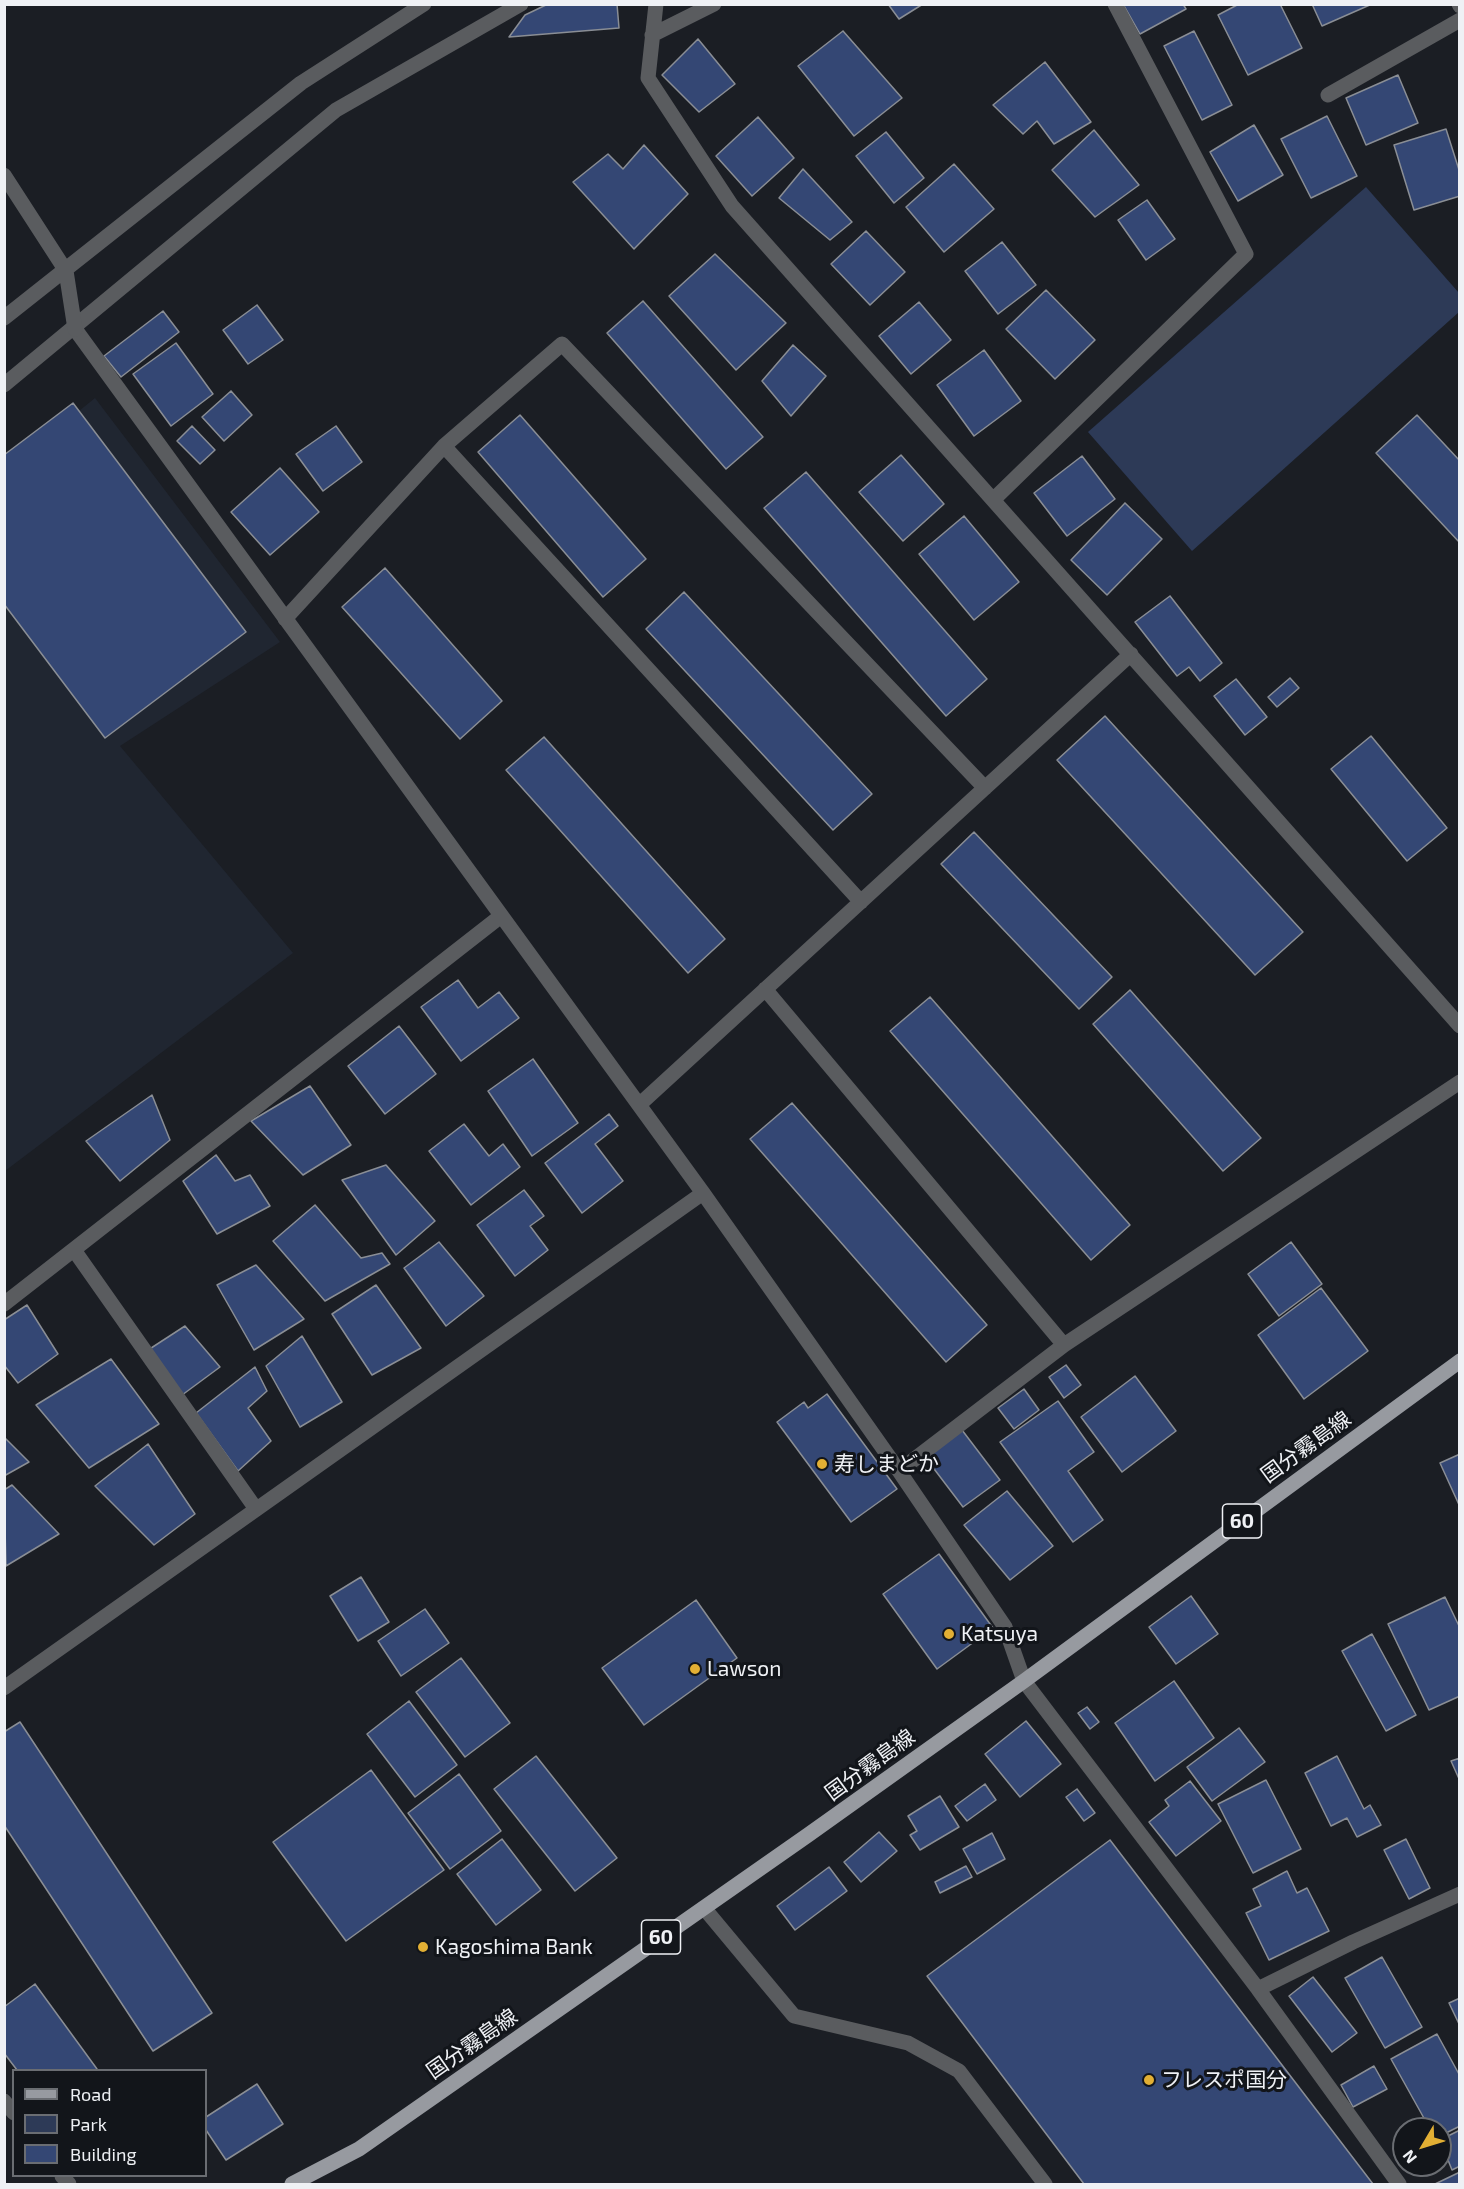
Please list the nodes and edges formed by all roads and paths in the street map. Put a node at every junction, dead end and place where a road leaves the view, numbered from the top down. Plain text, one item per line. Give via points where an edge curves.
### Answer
1 (424, 4) edge
2 (521, 4) edge
3 (656, 4) edge
4 (714, 4) edge
5 (1115, 4) edge
6 (1460, 20) edge
7 (652, 35) junction
8 (1328, 95) dead end
9 (4, 175) edge
10 (66, 271) junction
11 (4, 318) edge
12 (75, 329) junction
13 (4, 385) edge
14 (444, 446) junction
15 (993, 500) junction
16 (285, 619) junction
17 (1131, 654) junction
18 (985, 788) junction
19 (861, 902) junction
20 (501, 916) junction
21 (765, 989) junction
22 (1460, 1026) edge
23 (1460, 1082) edge
24 (639, 1105) junction
25 (703, 1193) junction
26 (74, 1250) junction
27 (4, 1304) edge
28 (1064, 1345) junction
29 (1460, 1361) edge
30 (899, 1470) junction
31 (256, 1509) junction
32 (1024, 1681) junction
33 (4, 1688) edge
34 (1460, 1894) edge
35 (704, 1908) junction
36 (1258, 1989) junction
37 (292, 2184) edge
38 (1045, 2184) edge
39 (1399, 2184) edge

1 - 10 street via 301,83
2 - 12 street via 336,110
3 - 7 street
4 - 7 street
5 - 15 street via 1246,254
6 - 8 street
7 - 15 street via 648,78 732,206
9 - 10 street
10 - 11 street
10 - 12 street
12 - 13 street
12 - 16 street
14 - 16 street
14 - 18 street via 562,344
14 - 19 street
15 - 17 street
16 - 20 street
17 - 18 street
17 - 22 street
18 - 19 street
19 - 21 street
20 - 24 street
20 - 26 street
21 - 24 street
21 - 28 street
23 - 28 street
24 - 25 street
25 - 30 street
25 - 31 street
26 - 27 street
26 - 31 street
28 - 30 street
29 - 32 main road, 国分霧島線 / 60
30 - 32 street via 1005,1627
31 - 33 street
32 - 35 main road, 国分霧島線 / 60
32 - 36 street
34 - 36 street
35 - 37 main road, 国分霧島線 / 60 via 359,2149
35 - 38 street via 794,2016 908,2043 959,2071
36 - 39 street

